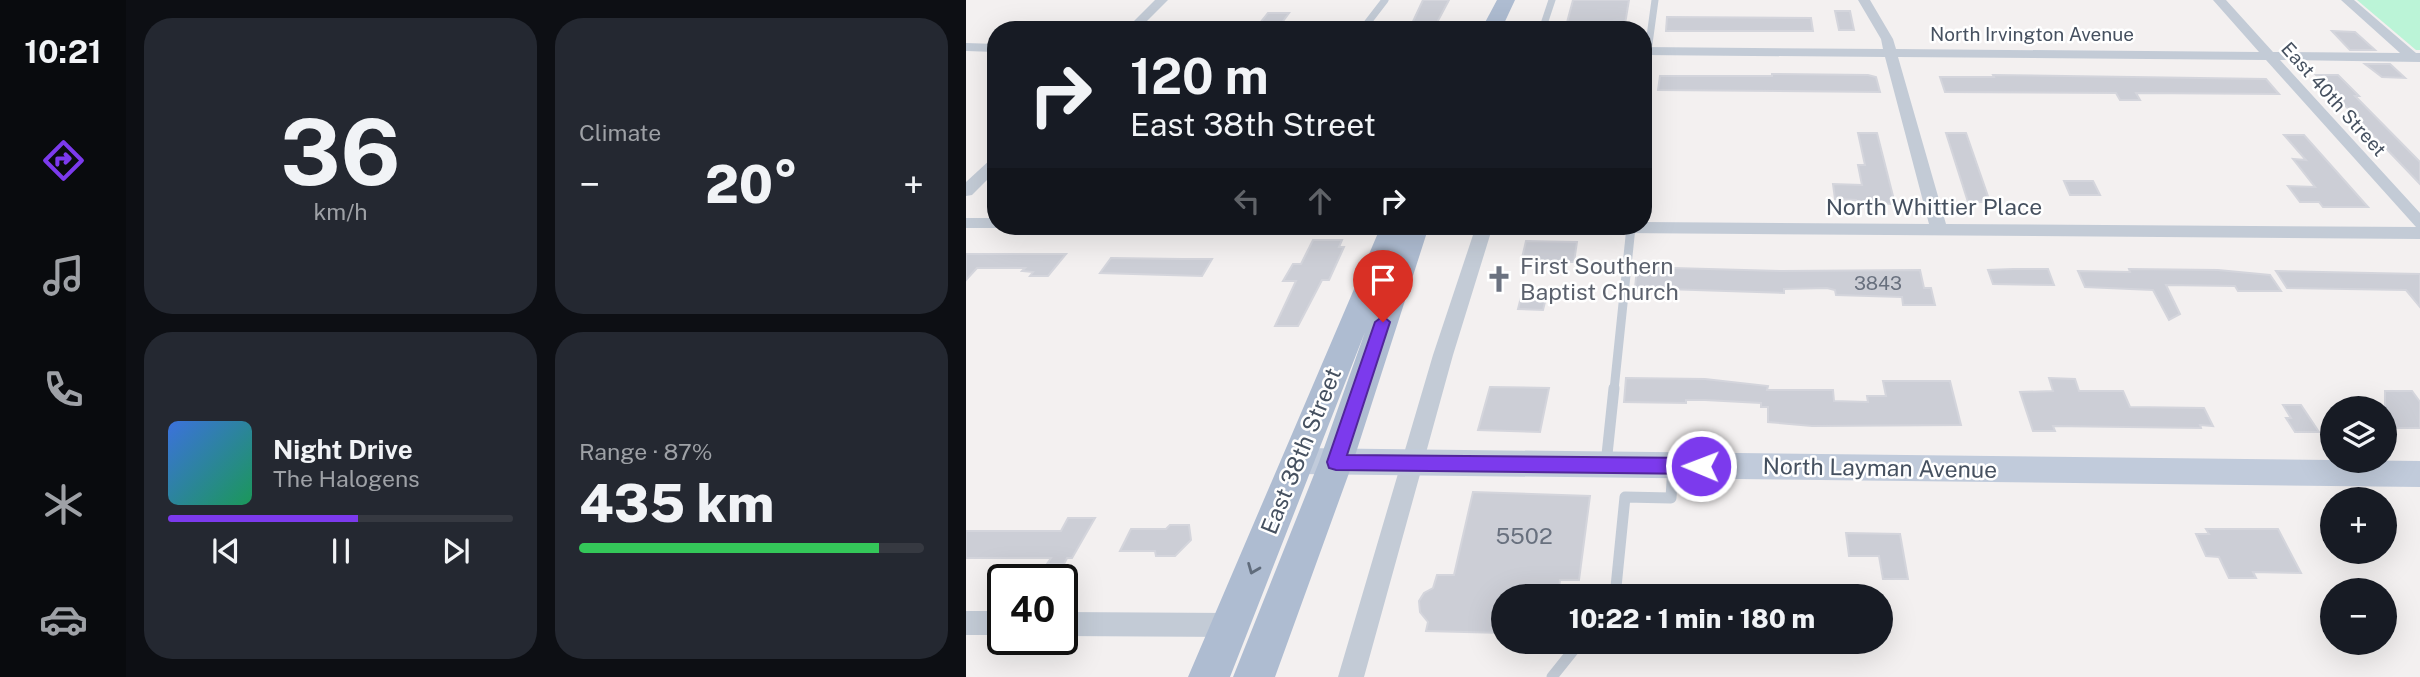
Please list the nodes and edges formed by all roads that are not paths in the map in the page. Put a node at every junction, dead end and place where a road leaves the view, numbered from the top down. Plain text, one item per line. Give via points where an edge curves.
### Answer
1 (1162, 0) edge
2 (1385, 0) edge
3 (1489, 0) edge
4 (1507, 0) edge
5 (1552, 0) edge
6 (1655, 0) edge
7 (1864, 0) edge
8 (2219, 0) edge
9 (2347, 0) edge
10 (1140, 21) edge
11 (1369, 21) edge
12 (1480, 21) edge
13 (1496, 21) edge
14 (1545, 21) edge
15 (1651, 21) edge
16 (966, 47) edge
17 (987, 48) edge
18 (1652, 51) edge
19 (1891, 52) junction
20 (2268, 55) junction
21 (2417, 59) edge
22 (987, 171) edge
23 (966, 191) edge
24 (966, 223) edge
25 (987, 223) edge
26 (2420, 223) edge
27 (1652, 227) edge
28 (1939, 230) junction
29 (2420, 233) edge
30 (1391, 235) edge
31 (1412, 235) edge
32 (1481, 235) edge
33 (1630, 235) edge
34 (1317, 462) junction
35 (1413, 463) junction
36 (1606, 465) junction
37 (1673, 466) junction
38 (2420, 474) edge
39 (1616, 584) edge
40 (966, 623) edge
41 (987, 623) edge
42 (1078, 624) edge
43 (1231, 625) junction
44 (1570, 654) edge
45 (1209, 677) edge
46 (1254, 677) edge
47 (1351, 677) edge
48 (1552, 677) edge

1 - 10 street
2 - 11 lane
3 - 12 main road
4 - 13 main road
5 - 14 lane
6 - 15 lane
7 - 19 street via 1882,26
8 - 20 street, East 40th Street
9 - 21 street
16 - 17 street
18 - 19 street, North Irvington Avenue
19 - 20 street, North Irvington Avenue
19 - 28 street
20 - 21 street, North Irvington Avenue
20 - 26 street, East 40th Street
22 - 23 street
24 - 25 street
27 - 28 street, North Whittier Place
28 - 29 street, North Whittier Place
30 - 34 main road, East 38th Street
31 - 34 main road, East 38th Street
32 - 35 street
33 - 36 lane
34 - 35 street, North Layman Avenue
34 -> 43 main road, East 38th Street
34 - 46 main road, East 38th Street
35 - 36 street, North Layman Avenue
35 - 47 street
36 - 37 street, North Layman Avenue
37 - 38 street, North Layman Avenue
37 - 39 lane via 1671,498 1625,497
40 - 41 street
42 - 43 street
43 - 45 main road, East 38th Street
44 - 48 lane

